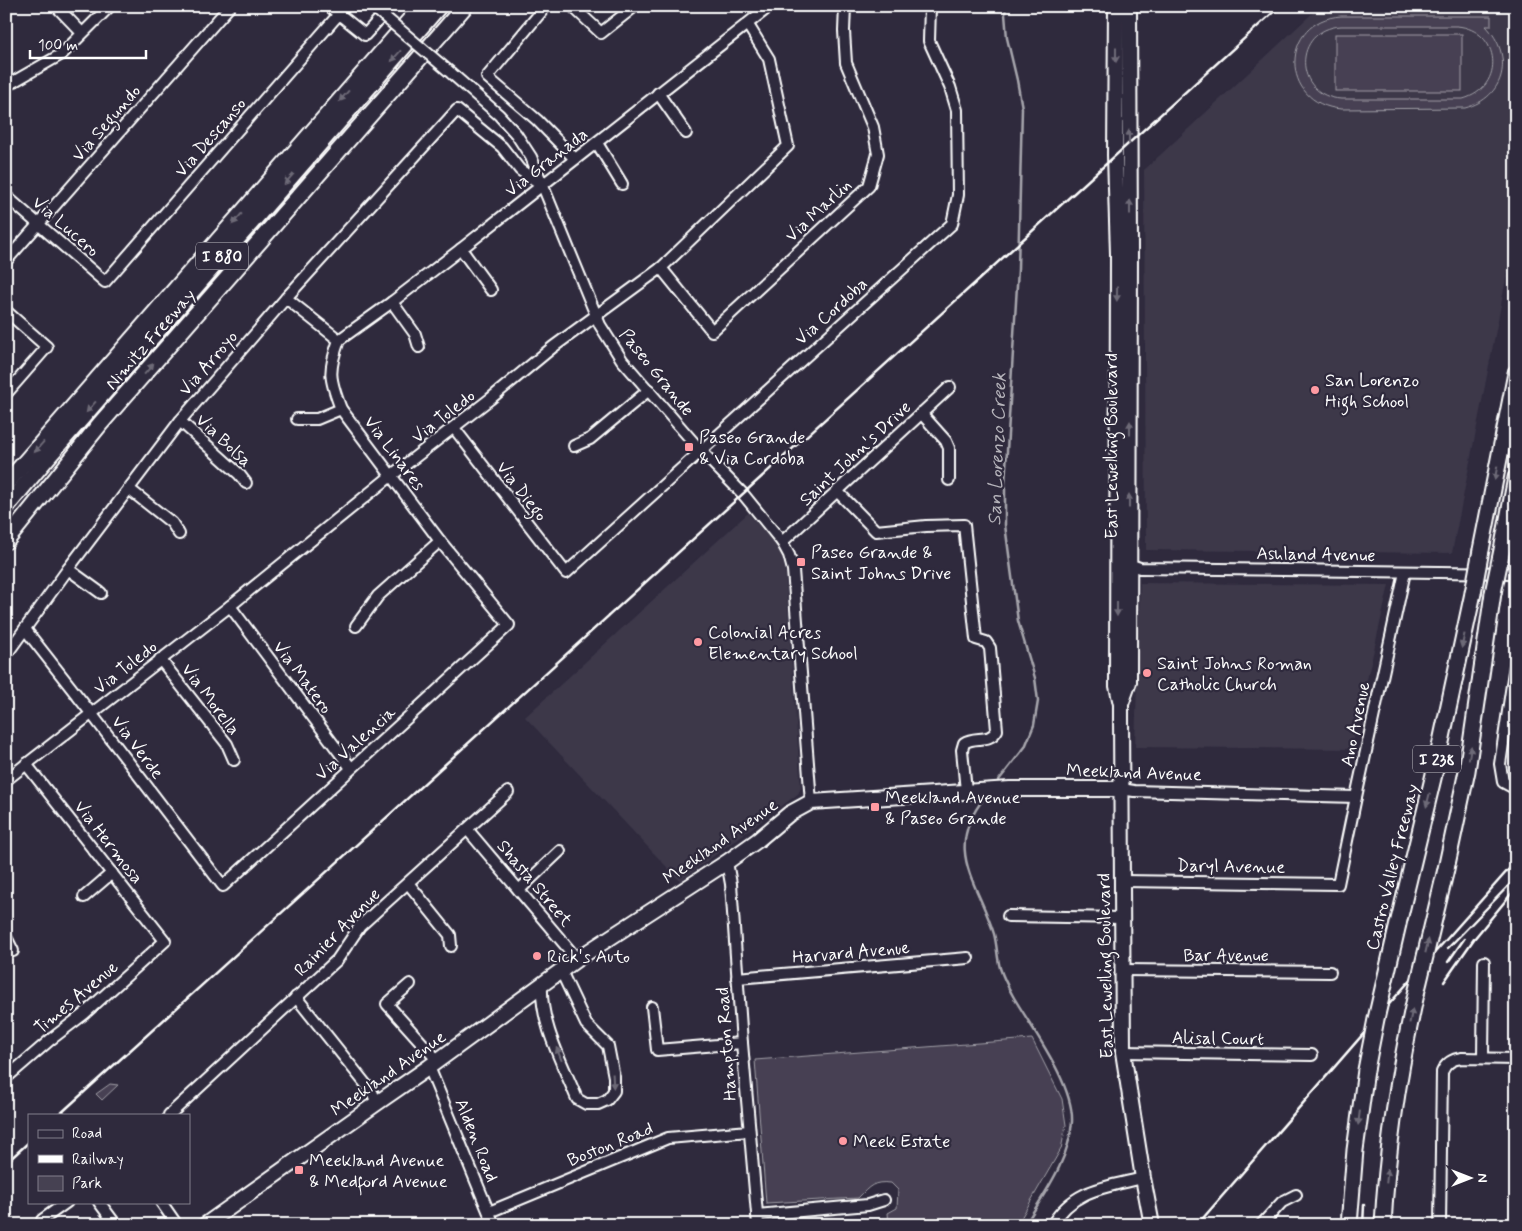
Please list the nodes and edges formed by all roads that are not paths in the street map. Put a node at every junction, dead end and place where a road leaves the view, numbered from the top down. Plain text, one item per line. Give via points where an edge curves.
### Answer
1 (56, 6) edge
2 (110, 6) edge
3 (230, 6) edge
4 (330, 6) edge
5 (372, 6) edge
6 (391, 6) edge
7 (422, 6) edge
8 (439, 6) edge
9 (465, 6) edge
10 (546, 6) edge
11 (572, 6) edge
12 (635, 6) edge
13 (770, 6) edge
14 (845, 6) edge
15 (930, 6) edge
16 (1116, 6) edge
17 (1129, 6) edge
18 (339, 14) junction
19 (748, 25) junction
20 (82, 33) junction
21 (6, 86) edge
22 (658, 93) junction
23 (686, 133) dead end
24 (597, 143) junction
25 (575, 159) junction
26 (622, 184) dead end
27 (542, 185) junction
28 (1123, 188) junction
29 (6, 196) edge
30 (39, 223) junction
31 (460, 249) junction
32 (6, 261) edge
33 (661, 268) junction
34 (105, 282) joint
35 (491, 290) dead end
36 (286, 298) junction
37 (392, 302) junction
38 (6, 311) edge
39 (596, 315) junction
40 (339, 340) junction
41 (419, 346) dead end
42 (1516, 373) edge
43 (950, 387) dead end
44 (649, 390) junction
45 (6, 394) edge
46 (341, 409) junction
47 (921, 413) junction
48 (297, 419) dead end
49 (180, 421) junction
50 (454, 428) junction
51 (574, 446) dead end
52 (701, 451) junction
53 (392, 475) junction
54 (1516, 478) edge
55 (948, 480) dead end
56 (246, 483) dead end
57 (6, 484) edge
58 (129, 489) junction
59 (837, 491) junction
60 (6, 507) edge
61 (180, 534) dead end
62 (440, 541) junction
63 (6, 542) edge
64 (782, 542) junction
65 (1123, 562) junction
66 (68, 569) junction
67 (1404, 572) junction
68 (566, 573) joint
69 (1516, 573) edge
70 (101, 593) dead end
71 (230, 606) junction
72 (509, 625) joint
73 (356, 626) dead end
74 (25, 630) junction
75 (6, 656) edge
76 (1516, 658) edge
77 (160, 659) junction
78 (91, 713) junction
79 (234, 760) dead end
80 (26, 764) junction
81 (351, 768) junction
82 (6, 780) edge
83 (1121, 789) junction
84 (1516, 789) edge
85 (971, 791) junction
86 (508, 792) dead end
87 (1356, 797) junction
88 (811, 802) junction
89 (467, 829) junction
90 (560, 851) dead end
91 (726, 862) junction
92 (112, 873) junction
93 (1123, 881) junction
94 (408, 883) junction
95 (1338, 884) joint
96 (223, 886) joint
97 (519, 890) junction
98 (84, 897) dead end
99 (1008, 916) dead end
100 (1122, 918) junction
101 (6, 937) edge
102 (165, 940) joint
103 (451, 946) dead end
104 (14, 951) dead end
105 (968, 958) dead end
106 (577, 959) junction
107 (1484, 962) dead end
108 (1123, 970) junction
109 (561, 971) junction
110 (1330, 972) dead end
111 (738, 978) junction
112 (410, 984) dead end
113 (542, 985) junction
114 (296, 997) junction
115 (652, 1007) dead end
116 (742, 1043) junction
117 (1123, 1052) junction
118 (1312, 1056) dead end
119 (1483, 1058) junction
120 (1516, 1059) edge
121 (433, 1064) junction
122 (8, 1074) edge
123 (376, 1103) junction
124 (169, 1114) edge
125 (749, 1131) junction
126 (1143, 1178) junction
127 (1296, 1194) dead end
128 (884, 1200) dead end
129 (64, 1204) edge
130 (100, 1204) edge
131 (162, 1204) edge
132 (489, 1212) junction
133 (42, 1220) dead end
134 (757, 1220) edge
135 (213, 1222) edge
136 (116, 1225) edge
137 (177, 1225) edge
138 (494, 1225) edge
139 (1052, 1225) edge
140 (1152, 1225) edge
141 (1261, 1225) edge
142 (1349, 1225) edge
143 (1383, 1225) edge
144 (1440, 1225) edge

1 - 20 street
2 - 20 street
3 - 30 street, Via Segundo
4 - 18 street
5 - 27 street, Paseo Grande, bridge via 499,115 531,157
6 - 18 street via 365,35
7 -> 57 highway, Nimitz Freeway / I 880
8 -> 60 highway, I 880
63 -> 9 highway, Nimitz Freeway / I 880 via 100,424
10 - 25 street via 487,77 537,120
11 - 12 street via 601,33
13 - 19 street, Via Granada
14 - 33 street, Via Marlin via 846,63 873,127 878,154 869,186 712,331
15 - 52 street, Via Cordoba via 929,41 957,110 958,195 952,224
16 -> 28 main road via 1115,155
28 -> 17 main road
18 - 34 street, Via Descanso
19 - 22 street, Via Granada
19 - 33 street, Via Toledo via 769,60 788,146
20 - 21 street via 62,54
22 - 23 street
22 - 24 street, Via Granada
24 - 25 street, Via Granada
24 - 26 street
25 - 27 street, Via Granada
27 - 31 street, Via Granada
27 - 36 street, Via Arroyo via 520,170 502,147 456,110
27 - 39 street, Paseo Grande
28 - 65 main road, East Lewelling Boulevard
29 - 30 street, Via Lucero
30 - 32 street, Via Segundo
30 - 34 street, Via Lucero
31 - 35 street
31 - 37 street, Via Granada
33 - 39 street, Via Toledo
36 - 40 street
36 - 49 street, Via Arroyo
37 - 40 street, Via Granada
37 - 41 street via 415,334
38 - 45 street via 47,347
39 - 44 street, Paseo Grande via 622,360
39 - 50 street, Via Toledo
40 - 46 street, Via Linares via 331,371 332,386
42 -> 142 highway, Castro Valley Freeway / I 238, bridge via 1437,762 1376,1018 1355,1150
43 - 47 street, Saint John's Drive
44 - 51 street via 590,439
44 - 52 street, Paseo Grande
46 - 48 street via 317,419
46 - 53 street, Via Linares
47 - 55 street via 949,448
47 - 59 street, Saint John's Drive
49 - 56 street, Via Bolsa
49 - 58 street, Via Arroyo
50 - 53 street, Via Toledo
50 - 68 street, Via Diego
52 - 64 street, Paseo Grande via 743,494
52 - 68 street, Via Cordoba
53 - 62 street, Via Linares
53 - 71 street, Via Toledo
143 -> 54 highway, I 238, bridge via 1393,1116 1404,1051 1467,771 1493,593
58 - 61 street via 172,522
58 - 66 street, Via Arroyo
59 - 64 street, Saint John's Drive
59 - 85 street via 876,531 964,526 976,639 986,642 990,648 997,730 989,739 964,743 962,750
62 - 72 street, Via Linares
62 - 73 street via 378,596
64 - 88 street, Paseo Grande via 792,570
65 - 67 street, Ashland Avenue via 1140,568
65 - 83 main road, East Lewelling Boulevard via 1117,686 1121,704
66 - 70 street
66 - 74 street, Via Arroyo
67 - 69 street, Ashland Avenue
67 - 87 street, Ano Avenue
71 - 77 street, Via Toledo
71 - 81 street, Via Matero
72 - 81 street, Via Valencia
74 - 75 street, Via Arroyo
74 - 78 street, Via Verde
76 - 84 street via 1500,764 1503,782
77 - 78 street, Via Toledo
77 - 79 street, Via Morella via 227,744
78 - 80 street, Via Toledo
78 - 96 street, Via Verde
80 - 82 street, Via Toledo
80 - 92 street, Via Hermosa
81 - 96 street, Via Valencia
83 - 85 main road, Meekland Avenue
83 - 87 street, Meekland Avenue
83 - 93 main road, East Lewelling Boulevard
85 - 88 main road, Meekland Avenue
86 - 89 street, Rainier Avenue
87 - 95 street, Ano Avenue
88 - 91 main road, Meekland Avenue via 789,814
89 - 94 street, Rainier Avenue
89 - 97 street, Shasta Street
90 - 97 street
91 - 106 main road, Meekland Avenue
91 - 111 street, Hampton Road via 731,884
92 - 98 street
92 - 102 street, Via Hermosa
93 - 95 street, Daryl Avenue
93 - 100 main road, East Lewelling Boulevard
94 - 103 street via 450,935
94 - 114 street, Rainier Avenue via 360,926 337,960
97 - 106 street, Shasta Street
99 - 100 street
100 - 108 main road, East Lewelling Boulevard
101 - 104 street
102 - 122 street, Times Avenue via 84,1014
105 - 111 street, Harvard Avenue
106 - 109 main road, Meekland Avenue
107 - 119 street
108 - 110 street, Bar Avenue
108 - 117 main road, East Lewelling Boulevard
109 - 113 main road, Meekland Avenue
109 -> 113 street via 586,1024 608,1046 614,1091 607,1100 586,1104 577,1099 545,1020
111 - 116 street, Hampton Road
112 - 121 street, Alden Road via 388,1004
113 - 121 main road, Meekland Avenue
114 - 123 street via 372,1092
114 - 124 street, Rainier Avenue
115 - 116 street via 657,1050
116 - 125 street, Hampton Road
117 - 118 street, Alisal Court
117 - 126 main road, East Lewelling Boulevard
119 - 120 street
119 - 144 street via 1454,1059 1442,1072
121 - 123 main road, Meekland Avenue
121 - 132 street, Alden Road
123 - 135 main road, Meekland Avenue
125 - 132 street, Boston Road via 668,1138
125 - 134 street, Hampton Road
126 - 139 street via 1077,1197 1059,1213
126 - 140 main road, East Lewelling Boulevard
127 - 141 street via 1282,1202
128 - 134 street
129 - 133 street
130 - 136 street
131 - 137 street
132 - 138 street, Alden Road

